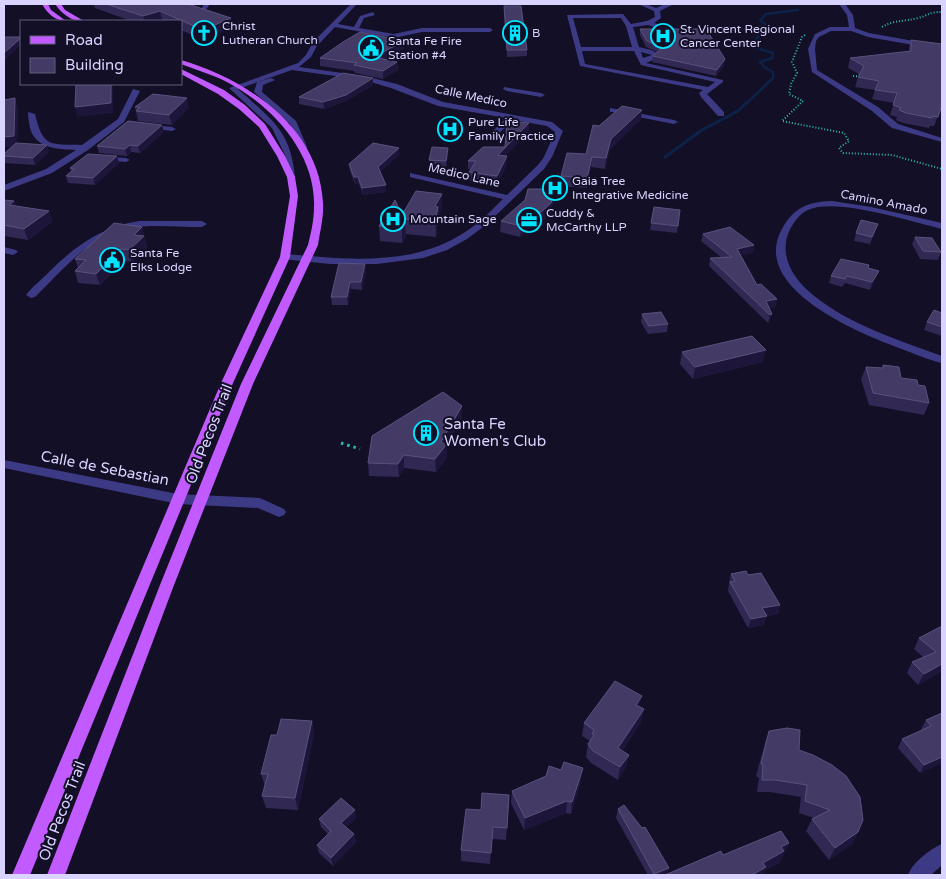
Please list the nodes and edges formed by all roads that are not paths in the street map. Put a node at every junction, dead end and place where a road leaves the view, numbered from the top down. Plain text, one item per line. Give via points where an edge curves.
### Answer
1 (44, 4) edge
2 (354, 4) edge
3 (641, 4) edge
4 (671, 4) edge
5 (842, 4) edge
6 (59, 5) edge
7 (206, 5) edge
8 (657, 10) junction
9 (373, 14) dead end
10 (62, 20) edge
11 (79, 20) edge
12 (649, 23) junction
13 (334, 25) junction
14 (628, 26) junction
15 (356, 28) junction
16 (852, 29) junction
17 (490, 30) dead end
18 (656, 32) edge
19 (673, 32) junction
20 (689, 32) edge
21 (286, 38) dead end
22 (318, 41) junction
23 (942, 48) edge
24 (636, 49) junction
25 (578, 50) junction
26 (641, 60) junction
27 (182, 62) edge
28 (292, 68) junction
29 (182, 72) edge
30 (238, 85) junction
31 (507, 89) dead end
32 (708, 89) junction
33 (136, 91) dead end
34 (541, 95) dead end
35 (613, 110) dead end
36 (31, 114) dead end
37 (721, 114) dead end
38 (512, 117) junction
39 (674, 122) dead end
40 (136, 124) edge
41 (172, 129) dead end
42 (490, 139) dead end
43 (942, 140) edge
44 (303, 147) junction
45 (85, 148) junction
46 (75, 155) junction
47 (126, 160) dead end
48 (413, 175) dead end
49 (291, 177) junction
50 (4, 188) edge
51 (508, 198) junction
52 (202, 224) dead end
53 (942, 226) edge
54 (285, 257) junction
55 (306, 259) junction
56 (31, 295) dead end
57 (942, 360) edge
58 (4, 464) edge
59 (178, 499) junction
60 (201, 501) junction
61 (279, 512) dead end
62 (942, 852) edge
63 (21, 875) edge
64 (56, 875) edge
65 (916, 875) edge

1 - 10 main road
2 - 13 street
3 - 8 street
4 - 8 street
5 - 16 street via 849,12
6 - 11 main road
7 - 7 street via 202,13 187,6
8 - 12 street via 658,18
9 - 15 street via 362,18
12 - 14 street
12 - 19 street
13 - 15 street
13 - 22 street
14 - 24 street
14 - 25 street via 624,16 568,16
15 - 17 street via 394,36 422,30
16 - 23 street via 868,35
16 - 43 street via 822,30 810,53 814,71 875,109 895,126
18 - 19 street
19 - 20 street
21 - 22 street
22 - 28 street via 309,56
24 - 25 street
24 - 26 street
24 - 26 street via 656,54 651,59
25 - 32 street via 582,65
26 - 32 street via 642,64 721,81
27 - 30 main road, Old Pecos Trail
28 - 30 street
28 - 38 street, Calle Medico via 364,78 441,104
28 - 44 street via 263,82 257,89 293,123
29 - 49 main road, Old Pecos Trail via 220,92 262,126
30 - 44 main road, Old Pecos Trail via 277,115
30 - 49 street via 234,91 279,133 289,156
31 - 34 street
32 - 37 street via 704,95
33 - 45 street via 123,123
35 - 39 street
36 - 45 street via 36,136 41,140
38 - 42 street
38 - 51 street, Calle Medico via 549,124 558,130 545,162
40 - 41 street
44 - 55 main road, Old Pecos Trail via 318,197 313,245
45 - 46 street
46 - 47 street
46 - 50 street via 49,171
48 - 51 street, Medico Lane
49 - 54 main road, Old Pecos Trail via 294,206
51 - 55 street, Calle Medico via 465,237 427,252 389,260
52 - 56 street via 159,223 119,228 91,239
53 - 57 street, Camino Amado via 842,205 821,204 804,208 784,233 781,243 784,266 796,285 823,308
54 - 55 street, Calle Medico
54 - 59 main road, Old Pecos Trail via 226,383
55 - 60 main road, Old Pecos Trail via 247,384
58 - 59 street, Calle de Sebastian
59 - 60 street, Calle de Sebastian
59 - 63 main road, Old Pecos Trail
60 - 61 street, Calle de Sebastian via 260,503
60 - 64 main road, Old Pecos Trail
62 - 65 street

